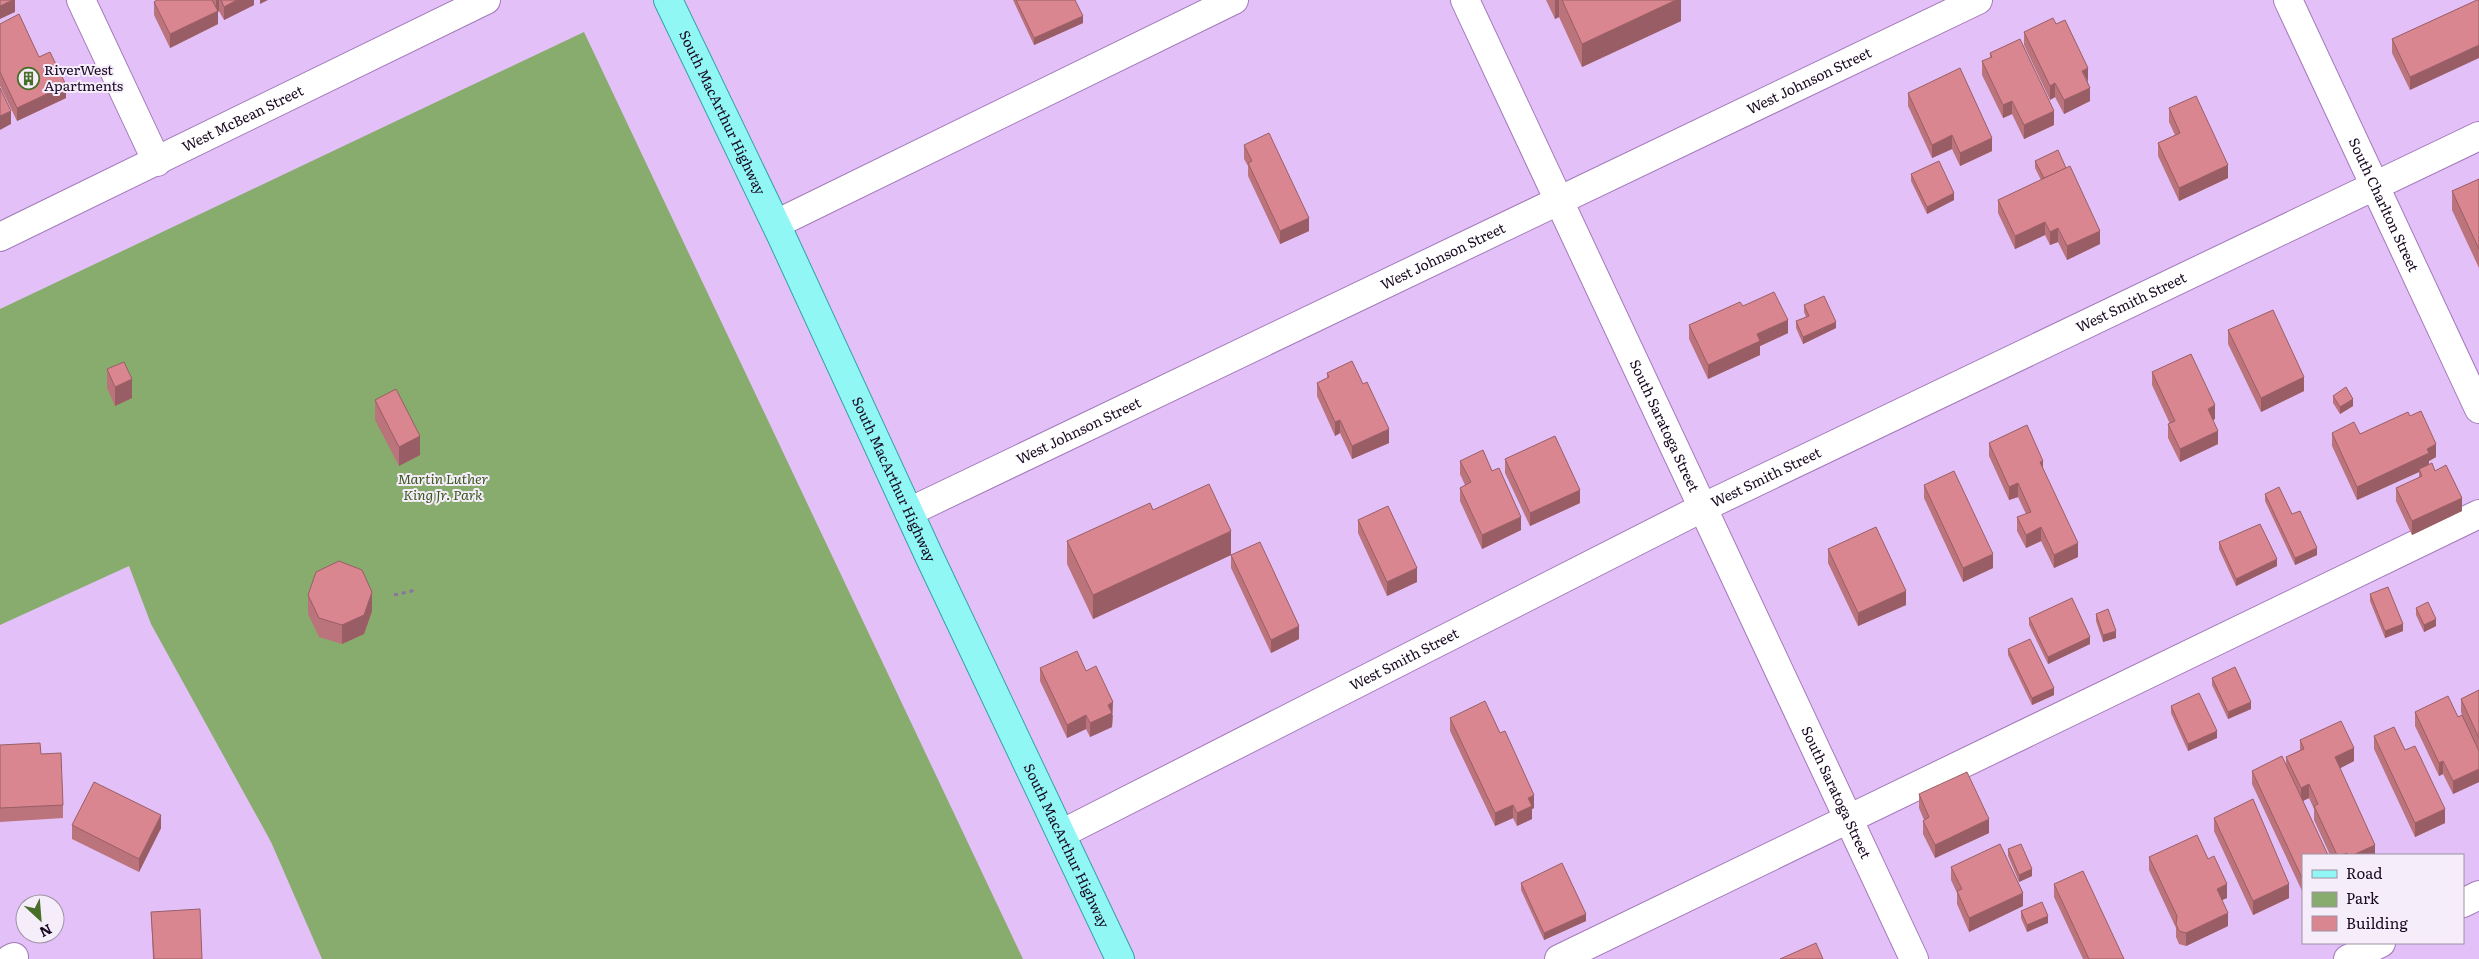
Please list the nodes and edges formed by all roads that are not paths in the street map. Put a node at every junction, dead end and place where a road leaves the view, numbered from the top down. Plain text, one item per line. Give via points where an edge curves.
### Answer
1 (80, 0) edge
2 (486, 0) edge
3 (668, 0) edge
4 (1234, 0) edge
5 (1465, 0) edge
6 (1978, 0) edge
7 (2288, 0) edge
8 (2479, 136) edge
9 (157, 162) junction
10 (2376, 185) junction
11 (1560, 200) junction
12 (776, 224) junction
13 (0, 237) edge
14 (2479, 409) edge
15 (1704, 507) junction
16 (909, 512) junction
17 (2479, 514) edge
18 (1848, 818) junction
19 (1061, 834) junction
20 (2479, 895) edge
21 (2464, 902) edge
22 (2379, 944) edge
23 (1120, 959) edge
24 (1559, 959) edge
25 (1914, 959) edge
26 (2348, 959) edge

1 - 9 street
2 - 9 street, West McBean Street
3 - 12 main road, South MacArthur Highway
4 - 12 street
5 - 11 street, South Saratoga Street
6 - 11 street, West Johnson Street
7 - 10 street, South Charlton Street
8 - 10 street, West Smith Street
9 - 13 street, West McBean Street
10 - 14 street, South Charlton Street
10 - 15 street, West Smith Street
11 - 15 street, South Saratoga Street
11 - 16 street, West Johnson Street
12 - 16 main road, South MacArthur Highway
15 - 18 street, South Saratoga Street
15 - 19 street, West Smith Street
16 - 19 main road, South MacArthur Highway
17 - 18 street
18 - 24 street
18 - 25 street, South Saratoga Street
19 - 23 main road, South MacArthur Highway
20 - 21 street
22 - 26 street

